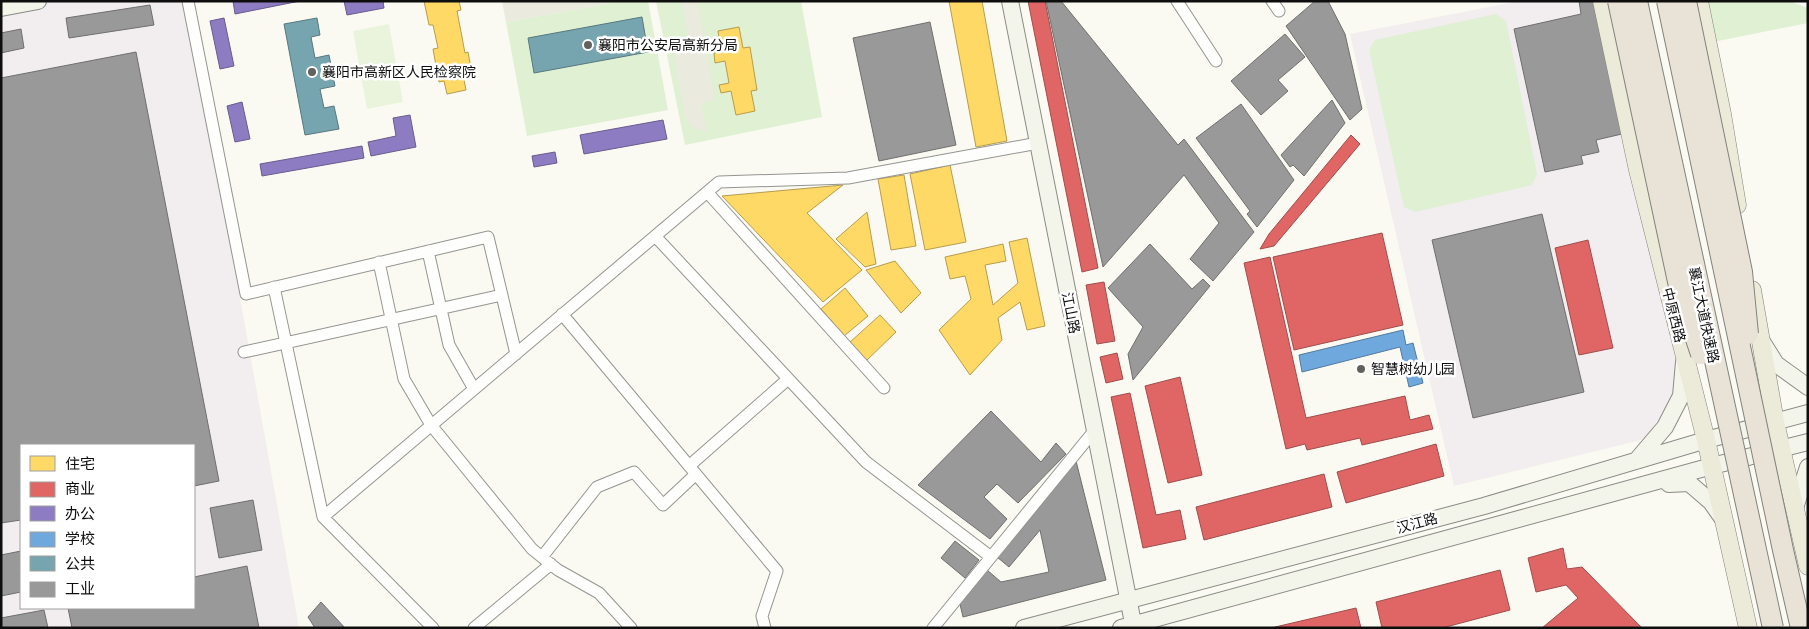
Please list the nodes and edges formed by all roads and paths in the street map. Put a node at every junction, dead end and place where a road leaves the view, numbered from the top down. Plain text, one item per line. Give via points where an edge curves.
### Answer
1 (38, 1) edge
2 (188, 1) edge
3 (1010, 1) edge
4 (1177, 1) edge
5 (1602, 1) edge
6 (1618, 1) edge
7 (1637, 1) edge
8 (1667, 1) edge
9 (1686, 1) edge
10 (1698, 1) edge
11 (1, 8) edge
12 (1216, 61) dead end
13 (1038, 143) junction
14 (707, 192) junction
15 (655, 236) junction
16 (428, 251) junction
17 (379, 262) junction
18 (274, 287) junction
19 (502, 295) junction
20 (440, 307) junction
21 (562, 314) junction
22 (392, 319) junction
23 (1761, 340) junction
24 (285, 343) junction
25 (244, 352) dead end
26 (516, 354) junction
27 (1685, 357) junction
28 (788, 379) junction
29 (1808, 387) edge
30 (884, 388) dead end
31 (474, 389) junction
32 (1808, 413) edge
33 (1775, 422) junction
34 (431, 425) junction
35 (1094, 431) junction
36 (1706, 440) junction
37 (1808, 442) edge
38 (1781, 450) junction
39 (1636, 461) junction
40 (1712, 466) junction
41 (1808, 467) edge
42 (692, 470) junction
43 (1644, 485) junction
44 (1795, 508) junction
45 (323, 517) junction
46 (1724, 520) junction
47 (1783, 550) junction
48 (1757, 556) junction
49 (991, 557) junction
50 (546, 560) junction
51 (1808, 566) edge
52 (1127, 600) junction
53 (1129, 627) edge
54 (433, 628) edge
55 (474, 628) edge
56 (631, 628) edge
57 (765, 628) edge
58 (933, 628) edge
59 (1024, 628) edge
60 (1748, 628) edge
61 (1773, 628) edge
62 (1801, 628) edge

1 - 11 main road
2 - 18 street via 246,294
3 - 13 main road, 江山路
4 - 12 street
5 - 27 main road, 中原西路 via 1638,170
6 - 48 highway, bridge via 1680,291 1701,353 1734,503
7 - 48 highway, 襄江大道快速路, bridge
8 - 47 highway, 襄江大道快速路, bridge
9 - 47 highway, bridge via 1742,272 1749,342 1782,493
10 - 23 main road via 1722,114
13 - 14 street via 848,178 719,182
13 - 35 main road, 江山路
14 - 15 street
14 - 30 street
15 - 21 street
15 - 28 street
16 - 17 street
16 - 19 street via 488,237
16 - 20 street
17 - 18 street
17 - 22 street
18 - 24 street
19 - 20 street
19 - 26 street
20 - 22 street
20 - 31 street via 449,345
21 - 26 street
21 - 42 street
22 - 24 street
22 - 34 street via 404,379
23 - 29 main road via 1776,364
23 - 33 main road
24 - 25 street
24 - 45 street
26 - 31 street
27 - 36 main road, 中原西路
27 - 39 main road via 1681,396 1666,427
28 - 42 street
28 - 49 street via 866,462
31 - 34 street
32 - 33 main road, 汉江路
33 - 36 main road, 汉江路
33 - 38 main road
34 - 45 street
34 - 50 street via 532,549
35 - 49 street
35 - 52 main road, 江山路
36 - 39 main road, 汉江路
36 - 40 main road, 中原西路
37 - 38 main road, 汉江路
38 - 40 main road, 汉江路
38 - 44 main road
39 - 52 main road, 汉江路 via 1474,508
40 - 43 main road, 汉江路
40 - 46 main road, 中原西路
41 - 44 main road
42 - 50 street via 663,505 634,472 597,487
42 - 57 street via 777,571 762,616
43 - 46 main road via 1689,483 1711,502
43 - 53 main road, 汉江路
44 - 51 main road
45 - 54 street
46 - 60 main road, 中原西路
47 - 62 highway, 襄江大道快速路, bridge
48 - 61 highway, 襄江大道快速路, bridge
49 - 58 street
50 - 55 street
50 - 56 street via 599,592
52 - 53 main road, 江山路
52 - 59 main road, 汉江路

